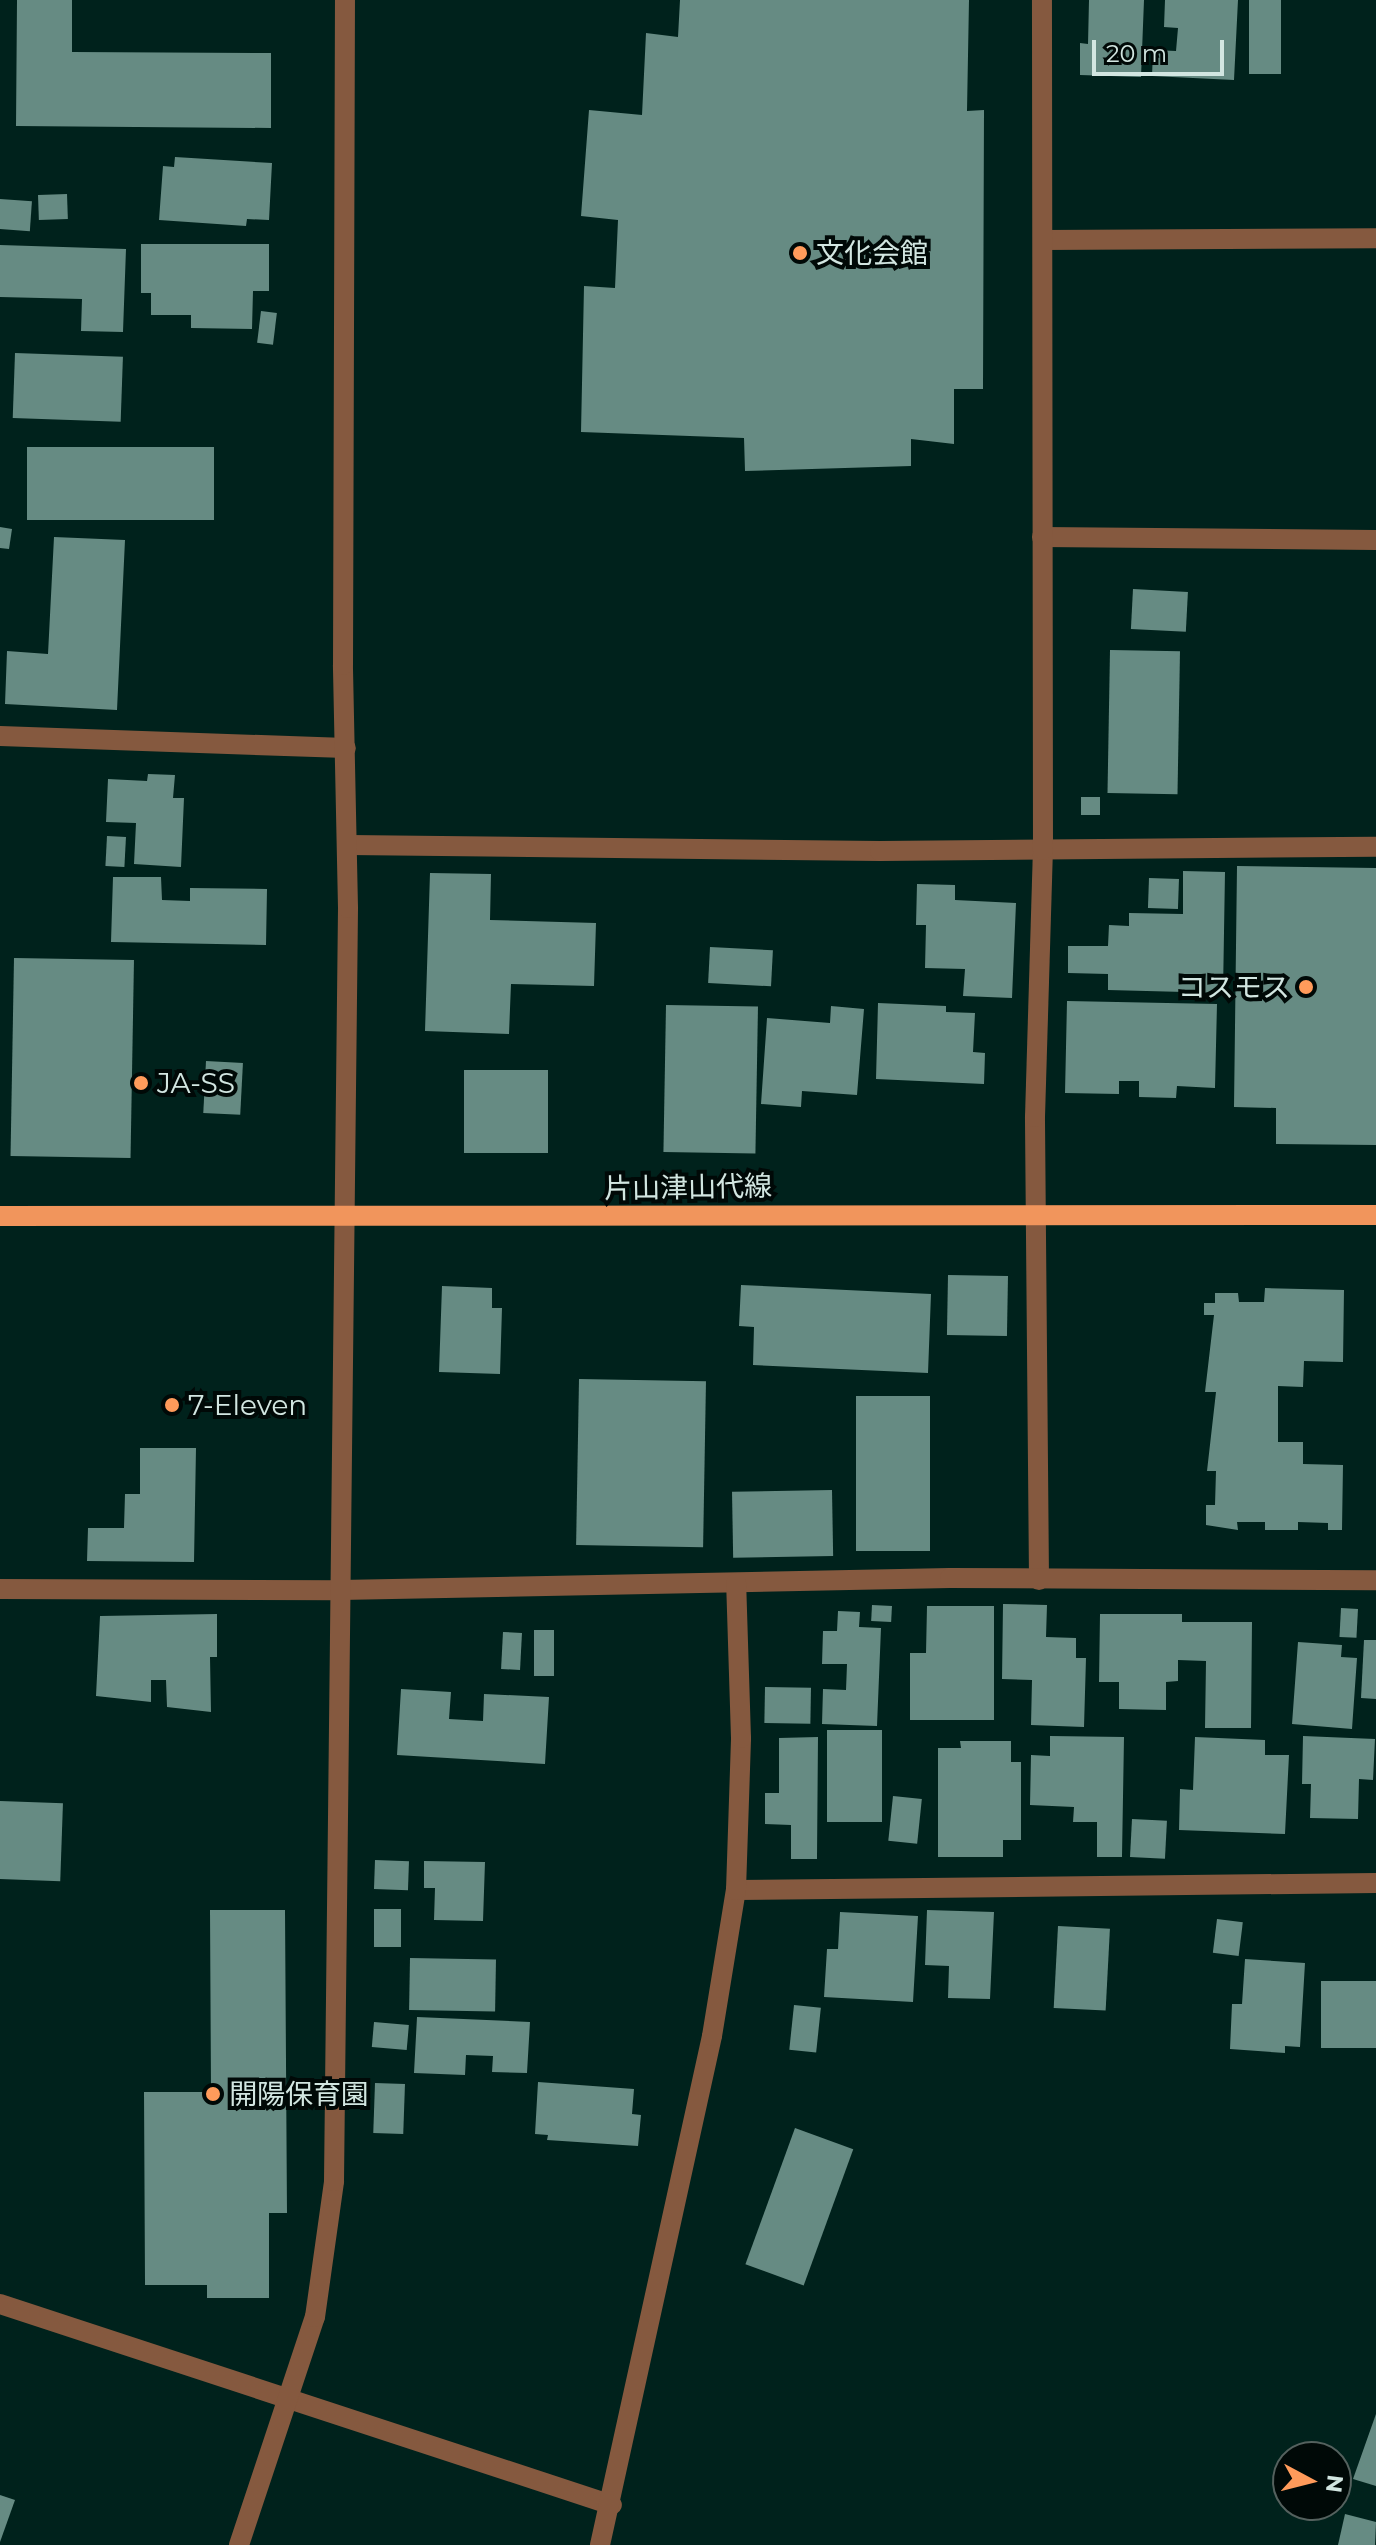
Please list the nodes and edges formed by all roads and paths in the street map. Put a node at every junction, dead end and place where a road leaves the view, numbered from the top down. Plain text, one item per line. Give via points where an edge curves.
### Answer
1 (345, 0) edge
2 (1042, 0) edge
3 (1376, 238) edge
4 (1043, 240) junction
5 (1042, 537) junction
6 (1376, 540) edge
7 (0, 736) edge
8 (346, 748) junction
9 (349, 845) junction
10 (1376, 847) edge
11 (1043, 850) junction
12 (1036, 1212) junction
13 (1376, 1215) edge
14 (0, 1216) edge
15 (344, 1219) junction
16 (1039, 1580) junction
17 (1376, 1580) edge
18 (736, 1583) junction
19 (0, 1589) edge
20 (340, 1590) junction
21 (1376, 1883) edge
22 (736, 1890) junction
23 (0, 2304) edge
24 (292, 2398) junction
25 (612, 2505) junction
26 (239, 2545) edge
27 (600, 2545) edge

1 - 8 street
2 - 4 street
3 - 4 street
4 - 5 street
5 - 6 street
5 - 11 street
7 - 8 street
8 - 9 street
9 - 11 street
9 - 15 street
10 - 11 street
11 - 12 street
12 - 13 main road, 片山津山代線
12 - 15 main road, 片山津山代線
12 - 16 street
14 - 15 main road, 片山津山代線
15 - 20 street
16 - 17 street
16 - 18 street
18 - 20 street
18 - 22 street via 741,1738
19 - 20 street
20 - 24 street via 334,2181 315,2317
21 - 22 street
22 - 25 street via 712,2036
23 - 24 street
24 - 25 street
24 - 26 street
25 - 27 street

